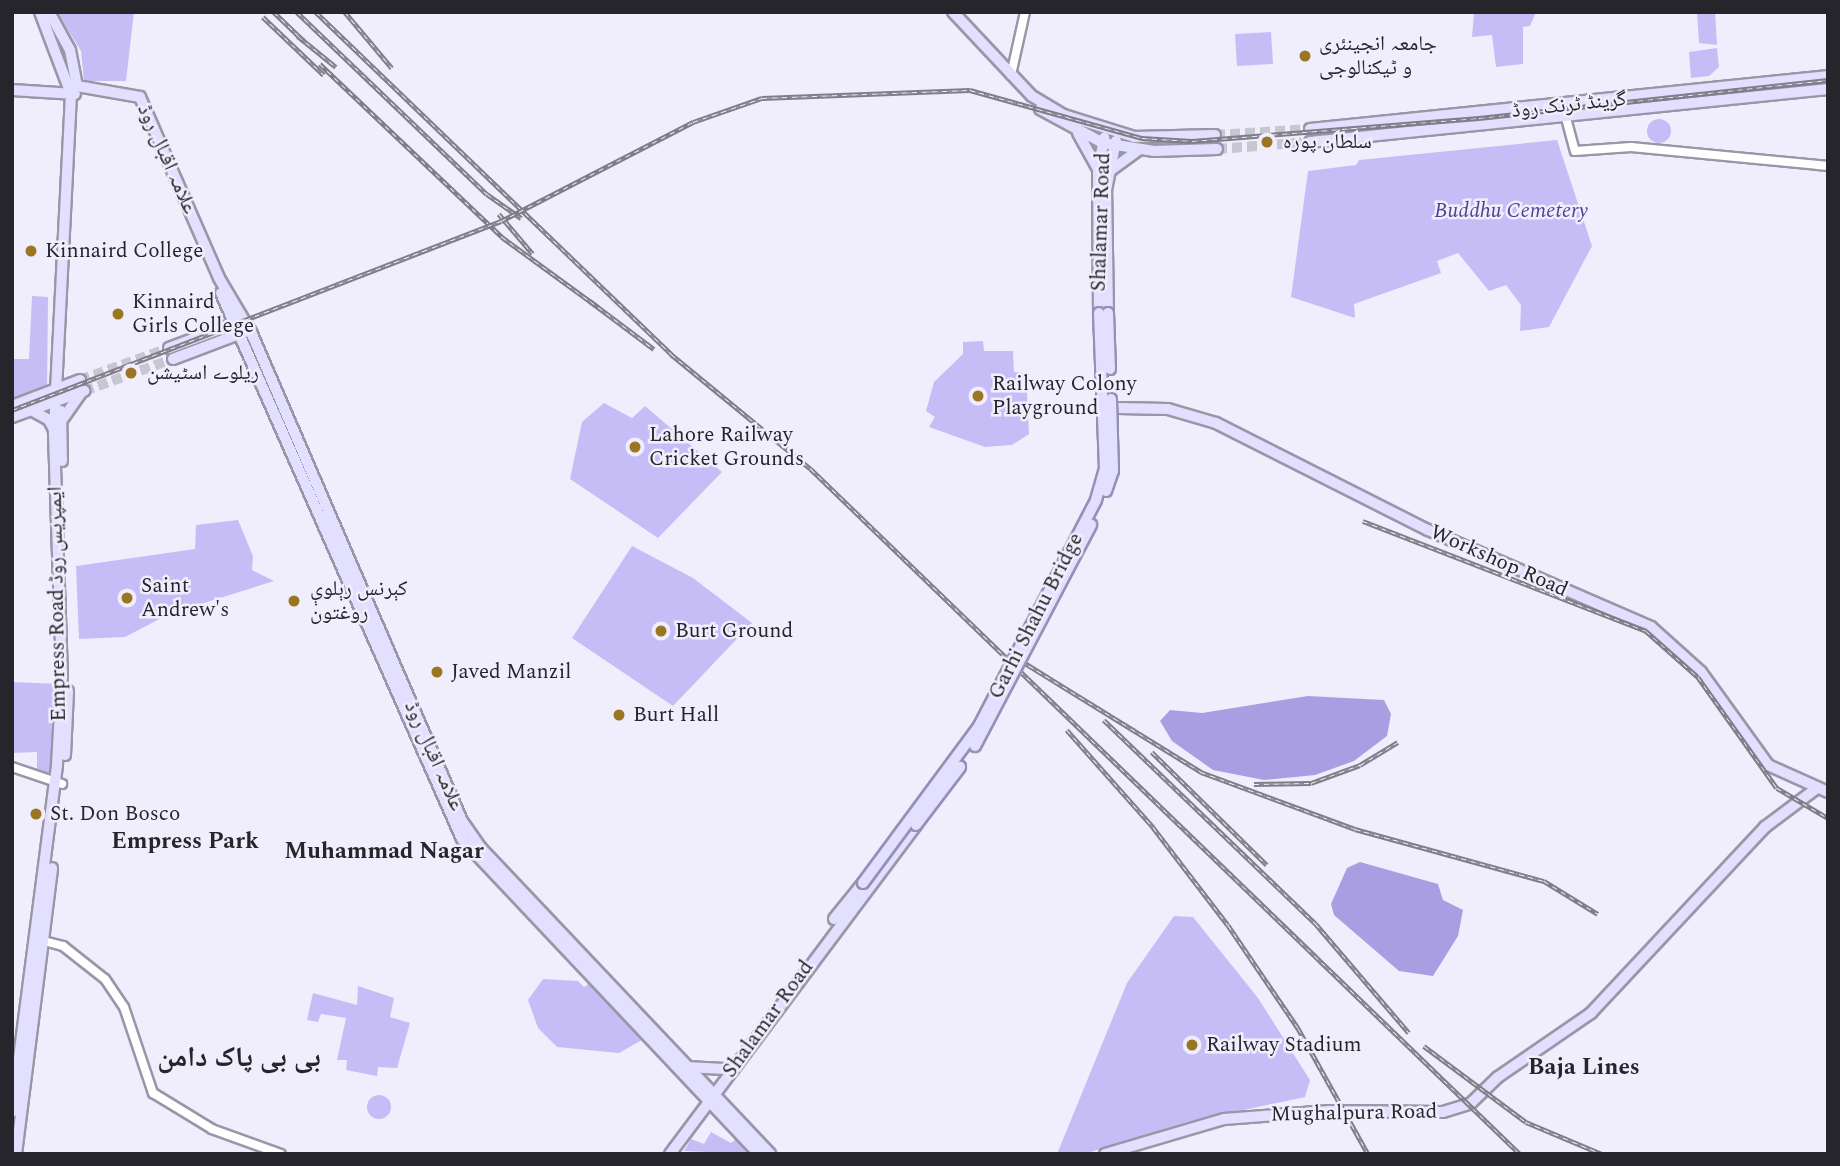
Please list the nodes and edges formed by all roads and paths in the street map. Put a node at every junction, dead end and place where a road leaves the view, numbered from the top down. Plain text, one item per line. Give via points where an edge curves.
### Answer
1 (40, 12) edge
2 (49, 12) edge
3 (953, 12) edge
4 (1026, 12) edge
5 (984, 48) junction
6 (1011, 75) junction
7 (1828, 76) edge
8 (1828, 89) edge
9 (12, 90) edge
10 (71, 94) junction
11 (141, 99) junction
12 (1566, 118) junction
13 (1310, 129) tunnel mouth
14 (1078, 133) junction
15 (1215, 135) tunnel mouth
16 (1110, 139) junction
17 (1310, 142) tunnel mouth
18 (1217, 149) tunnel mouth
19 (1139, 150) junction
20 (1828, 166) edge
21 (1103, 172) junction
22 (1103, 313) junction
23 (239, 321) junction
24 (246, 332) junction
25 (59, 394) junction
26 (12, 407) edge
27 (1119, 408) dead end
28 (31, 410) junction
29 (12, 417) edge
30 (62, 420) junction
31 (54, 430) junction
32 (12, 767) edge
33 (58, 783) junction
34 (1823, 790) edge
35 (866, 885) junction
36 (44, 942) junction
37 (686, 1072) junction
38 (724, 1074) junction
39 (708, 1095) junction
40 (722, 1103) junction
41 (12, 1112) edge
42 (16, 1154) edge
43 (281, 1154) edge
44 (663, 1154) edge
45 (670, 1154) edge
46 (759, 1154) edge
47 (770, 1154) edge
48 (1105, 1154) edge

1 - 10 main road
2 - 11 main road, علامہ اقبال روڈ via 70,50 77,86 132,92
3 - 5 main road
4 - 6 street
5 - 6 main road
5 - 14 main road via 1020,92
6 - 16 main road via 1051,108
7 - 13 main road, گرینڈ ٹرنک روڈ
8 - 12 main road, گرینڈ ٹرنک روڈ
9 - 10 main road
10 - 11 main road
10 - 25 main road, Empress Road ایمپریس روڈ
11 - 23 main road, علامہ اقبال روڈ
12 - 17 main road, گرینڈ ٹرنک روڈ
12 - 20 street via 1575,151 1631,148
14 - 16 main road
14 - 21 main road
15 - 16 main road
16 - 19 main road
16 - 21 main road, Shalamar Road
18 - 19 main road
19 - 21 main road
21 - 22 main road, Shalamar Road
22 - 35 main road, Garhi Shahu Bridge, bridge via 1105,469 1096,500 979,726
22 - 35 main road, Garhi Shahu Bridge, bridge via 1109,483 982,734
23 - 24 main road, علامہ اقبال روڈ
23 - 24 main road via 171,354
24 - 37 main road, علامہ اقبال روڈ via 462,839
25 - 26 main road
25 - 28 main road
25 - 30 main road, Empress Road ایمپریس روڈ
25 - 30 main road via 82,387
25 - 31 main road, Empress Road ایمپریس روڈ
27 - 34 main road, Workshop Road via 1168,409 1216,423 1428,530 1651,626 1702,672 1768,765
28 - 29 main road
28 - 31 main road via 49,420
30 - 33 main road, Empress Road ایمپریس روڈ via 68,684
31 - 33 main road, Empress Road ایمپریس روڈ via 62,676
32 - 33 street
33 - 36 main road, Empress Road ایمپریس روڈ
33 - 41 main road, Empress Road ایمپریس روڈ
34 - 48 main road, Mughalpura Road via 1765,827 1599,1005 1498,1077 1470,1104 1443,1112 1329,1111 1224,1119
35 - 38 main road, Shalamar Road
36 - 42 main road, Empress Road ایمپریس روڈ
36 - 43 street via 63,946 105,979 124,1007 153,1093 223,1134
37 - 38 main road
37 - 39 main road, علامہ اقبال روڈ
37 - 44 main road via 699,1102
38 - 39 main road, Shalamar Road
38 - 40 main road
39 - 40 main road, علامہ اقبال روڈ
39 - 45 main road, Shalamar Road
39 - 46 main road, علامہ اقبال روڈ
40 - 47 main road, علامہ اقبال روڈ

